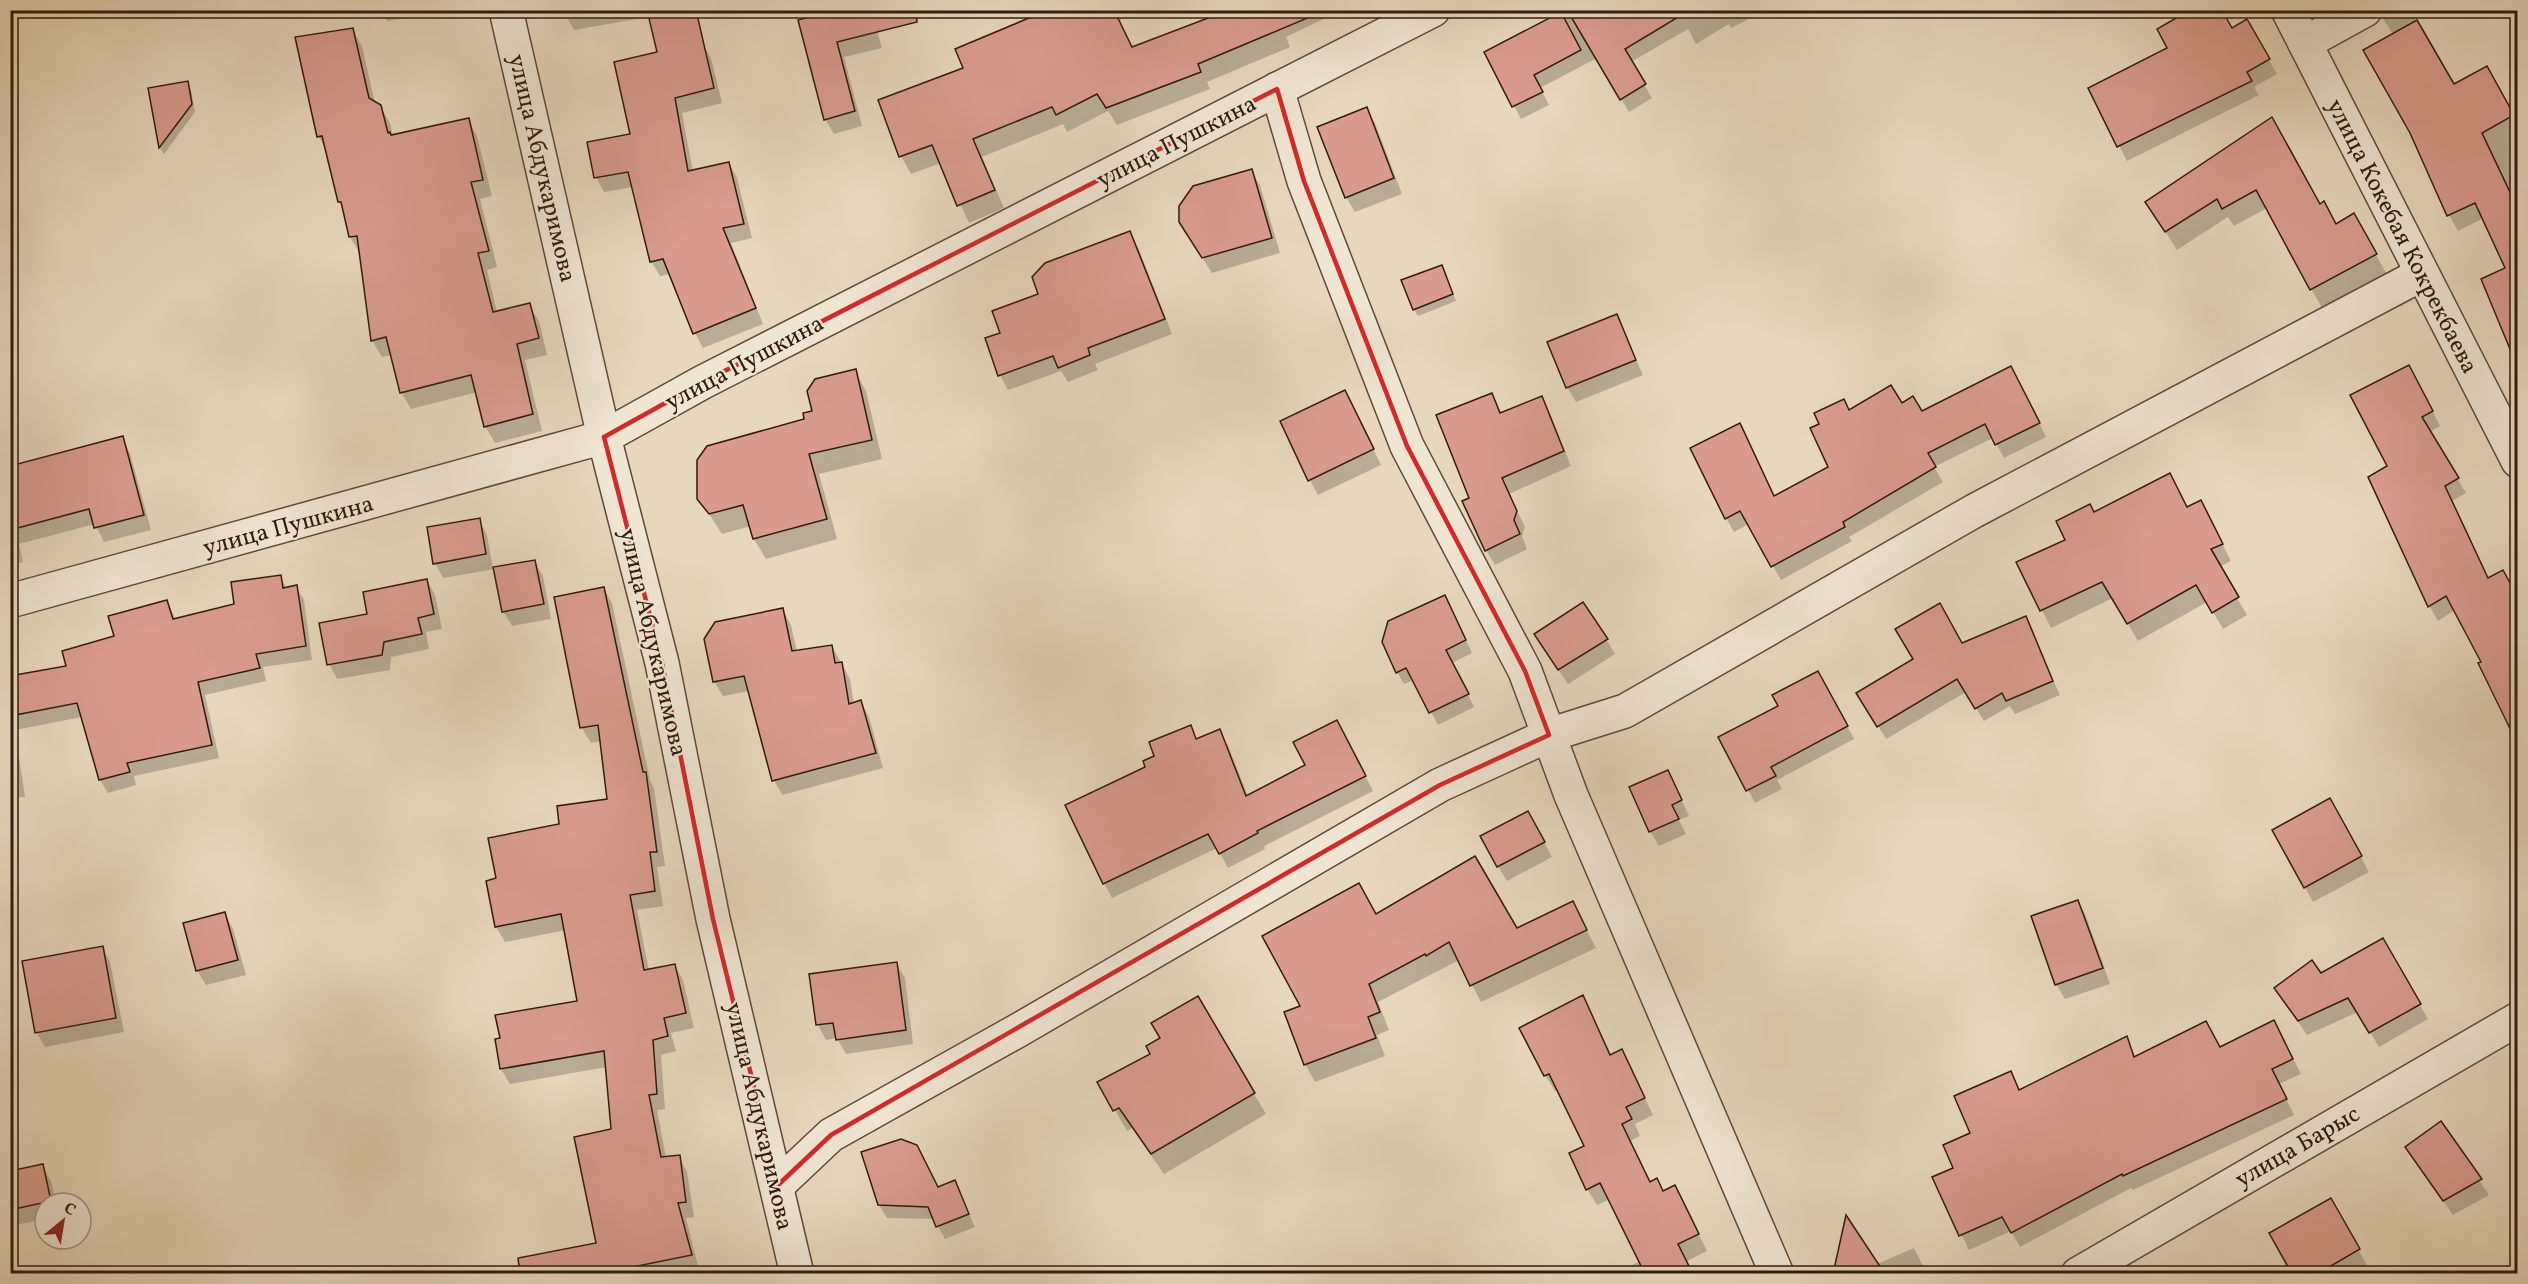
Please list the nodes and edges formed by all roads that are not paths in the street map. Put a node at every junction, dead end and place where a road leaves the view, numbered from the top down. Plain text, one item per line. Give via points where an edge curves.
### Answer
1 (506, 10) edge
2 (1433, 10) edge
3 (2288, 10) edge
4 (2365, 10) edge
5 (2305, 43) junction
6 (1277, 89) junction
7 (2422, 274) junction
8 (604, 437) junction
9 (2517, 461) edge
10 (10, 602) edge
11 (1549, 735) junction
12 (2517, 1019) edge
13 (778, 1185) junction
14 (797, 1274) edge
15 (1777, 1274) edge
16 (2078, 1274) edge

1 - 8 street, улица Абдукаримова
2 - 6 street, улица Пушкина
3 - 5 street, улица Кокебая Кокрекбаева
4 - 5 street
5 - 7 street, улица Кокебая Кокрекбаева
6 - 8 street, улица Пушкина via 703,382
6 - 11 street via 1304,181 1407,446 1525,671
7 - 9 street, улица Кокебая Кокрекбаева
7 - 11 street via 1974,511 1625,711
8 - 10 street, улица Пушкина
8 - 13 street, улица Абдукаримова via 662,663 713,919
11 - 13 street via 1440,785 831,1135
11 - 15 street via 1571,795
12 - 16 street, улица Барыс
13 - 14 street, улица Абдукаримова

